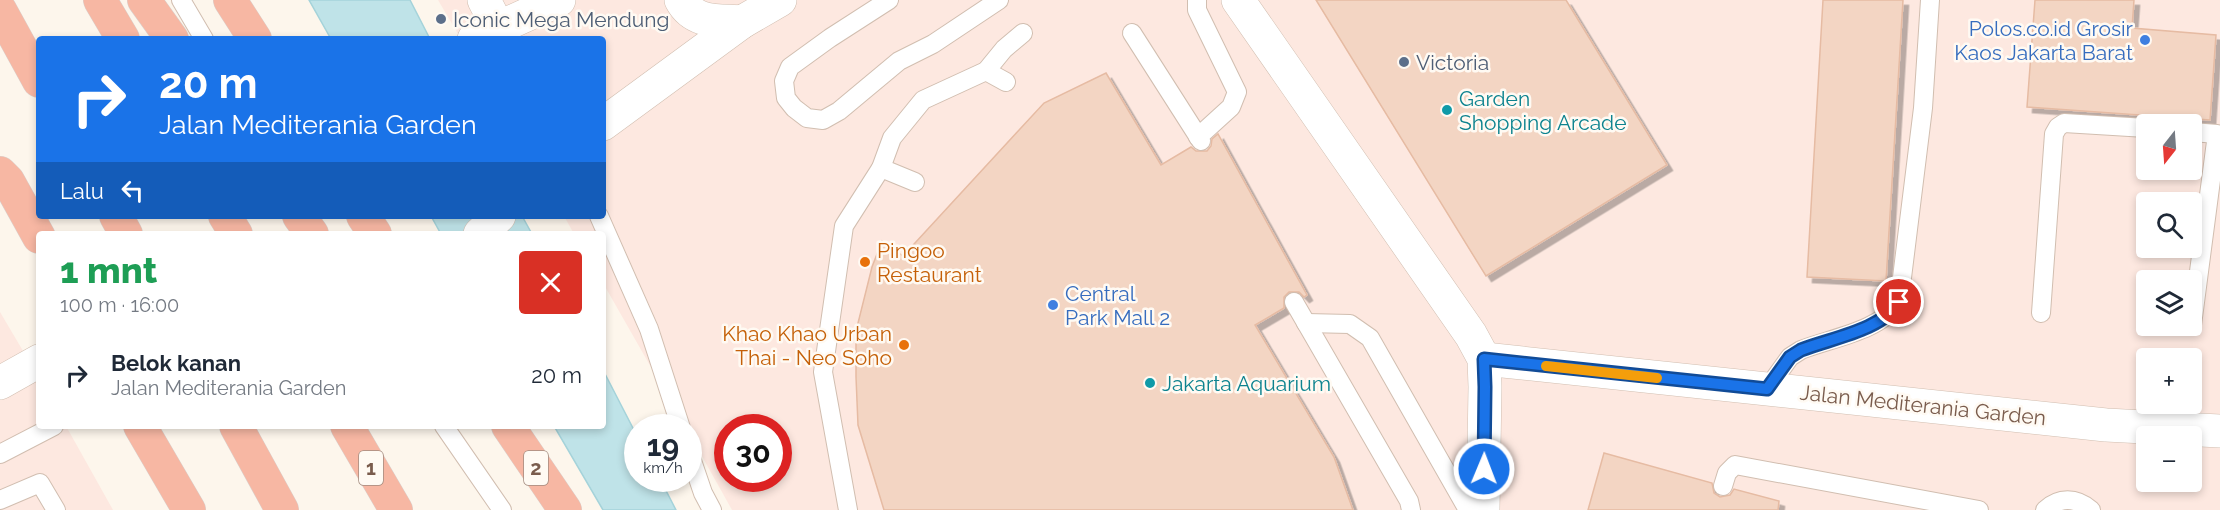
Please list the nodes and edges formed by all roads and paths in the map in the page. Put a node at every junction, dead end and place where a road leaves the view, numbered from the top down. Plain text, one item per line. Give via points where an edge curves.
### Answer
1 (100, 0) edge
2 (144, 0) edge
3 (181, 0) edge
4 (230, 0) edge
5 (559, 0) edge
6 (681, 0) edge
7 (780, 0) edge
8 (889, 0) edge
9 (999, 0) edge
10 (1197, 0) edge
11 (1238, 0) edge
12 (1930, 0) edge
13 (0, 10) edge
14 (742, 22) junction
15 (491, 27) edge
16 (1023, 33) dead end
17 (1132, 33) dead end
18 (121, 36) edge
19 (170, 36) edge
20 (202, 36) edge
21 (253, 36) edge
22 (986, 71) junction
23 (36, 76) edge
24 (1006, 82) dead end
25 (606, 122) edge
26 (2136, 127) edge
27 (2202, 133) edge
28 (2219, 134) edge
29 (881, 168) junction
30 (2, 169) edge
31 (915, 182) dead end
32 (496, 219) edge
33 (36, 231) edge
34 (483, 231) edge
35 (606, 232) edge
36 (2199, 270) edge
37 (1294, 303) dead end
38 (2041, 314) dead end
39 (1306, 323) junction
40 (1484, 359) junction
41 (36, 363) edge
42 (0, 383) edge
43 (1767, 389) junction
44 (676, 414) edge
45 (48, 429) edge
46 (142, 429) edge
47 (238, 429) edge
48 (349, 429) edge
49 (446, 429) edge
50 (510, 429) edge
51 (2220, 431) edge
52 (0, 454) edge
53 (1723, 486) dead end
54 (702, 490) edge
55 (0, 500) edge
56 (56, 510) edge
57 (189, 510) edge
58 (282, 510) edge
59 (396, 510) edge
60 (502, 510) edge
61 (565, 510) edge
62 (711, 510) edge
63 (848, 510) edge
64 (1411, 510) edge
65 (1468, 510) edge
66 (1483, 510) edge
67 (1979, 510) edge
68 (2045, 510) edge
69 (2091, 510) edge

1 - 18 highway
2 - 19 highway
3 - 20 lane
4 - 21 highway
5 - 15 street
6 - 14 street via 690,14 698,17
7 - 14 street
8 - 9 lane via 790,67 784,81 786,98 794,108 807,118 823,120 900,61
10 - 17 lane via 1197,10 1237,92 1231,107 1200,139
11 - 40 street
12 - 43 lane via 1923,108 1899,302 1892,313 1879,321 1790,357
13 - 23 highway
14 - 25 street
16 - 22 lane
22 - 24 lane
22 - 29 lane via 923,100 892,138
26 - 38 lane via 2064,123 2054,134
27 - 28 lane
28 - 36 lane
29 - 31 lane
29 - 63 lane via 844,226 824,372
30 - 33 highway
32 - 34 street
35 - 44 lane via 649,329
37 - 39 lane
39 - 64 lane
39 - 65 lane via 1350,324 1370,338
40 - 43 street, Jalan Mediterania Garden
40 - 66 street
41 - 42 street
43 - 51 street, Jalan Mediterania Garden via 2106,424
45 - 52 lane
46 - 57 highway
47 - 58 highway
48 - 59 highway, 1
49 - 60 lane
50 - 61 highway, 2
53 - 67 lane via 1727,473 1736,465
54 - 62 lane
55 - 56 lane via 40,483
68 - 69 lane via 2061,500 2072,500

